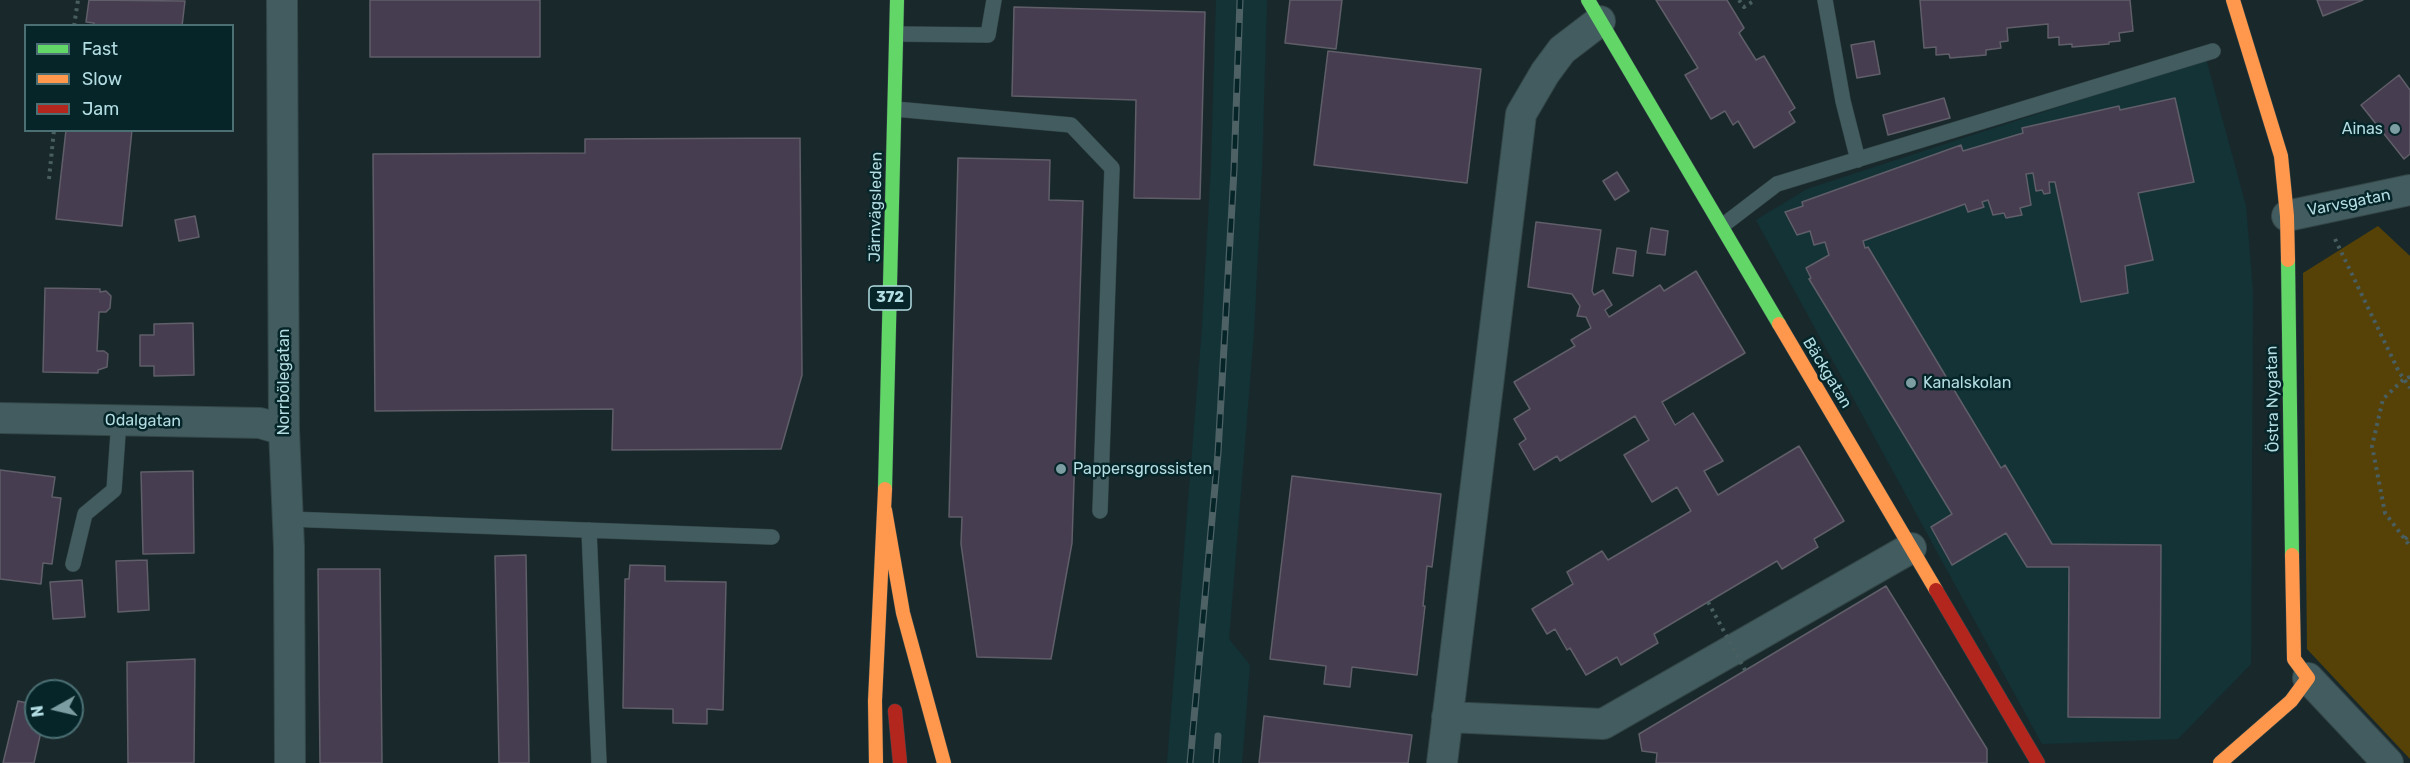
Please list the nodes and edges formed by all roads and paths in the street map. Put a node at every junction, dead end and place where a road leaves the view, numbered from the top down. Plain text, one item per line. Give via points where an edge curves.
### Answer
1 (78, 0) edge
2 (282, 0) edge
3 (897, 0) edge
4 (994, 0) edge
5 (1739, 0) edge
6 (1755, 0) edge
7 (1825, 0) edge
8 (2233, 0) edge
9 (1594, 10) edge
10 (74, 24) edge
11 (897, 34) junction
12 (2213, 51) dead end
13 (895, 109) junction
14 (54, 132) edge
15 (1858, 160) junction
16 (49, 179) dead end
17 (2409, 192) edge
18 (2320, 208) junction
19 (2287, 216) junction
20 (1722, 226) junction
21 (2410, 377) edge
22 (2404, 379) junction
23 (2410, 388) edge
24 (0, 418) edge
25 (119, 420) junction
26 (284, 430) junction
27 (885, 510) junction
28 (1100, 512) dead end
29 (288, 519) junction
30 (589, 530) junction
31 (2410, 535) edge
32 (772, 537) dead end
33 (2405, 539) junction
34 (2410, 546) edge
35 (1911, 548) junction
36 (73, 564) dead end
37 (880, 595) junction
38 (1708, 602) dead end
39 (890, 664) dead end
40 (1745, 670) dead end
41 (2308, 678) junction
42 (894, 697) dead end
43 (1448, 717) junction
44 (290, 763) edge
45 (599, 763) edge
46 (876, 763) edge
47 (900, 763) edge
48 (944, 763) edge
49 (1442, 763) edge
50 (2038, 763) edge
51 (2220, 763) edge
52 (2388, 763) edge

1 - 10 path
2 - 26 street, Norrbölegatan
3 - 11 main road, Järnvägsleden / 372
4 - 11 lane via 988,35
5 - 6 path via 1744,7
7 - 15 lane
8 - 19 main road, Östra Nygatan via 2281,156
9 - 20 main road, Bäckgatan
9 - 43 street via 1545,73 1521,114
11 - 13 main road, Järnvägsleden / 372
12 - 15 lane
13 - 27 main road, Järnvägsleden / 372
13 - 28 lane via 1071,125 1112,168
14 - 16 path
15 - 20 lane via 1777,184
17 - 18 street, Varvsgatan
18 - 19 street, Varvsgatan
18 - 22 path
19 - 41 main road, Östra Nygatan via 2294,659
20 - 35 main road, Bäckgatan
21 - 22 path
22 - 23 path
22 - 33 path via 2383,399 2372,446 2385,513
24 - 25 street, Odalgatan
25 - 26 street, Odalgatan via 260,423
25 - 36 lane via 114,490 85,514
26 - 29 street, Norrbölegatan
27 - 37 main road, Järnvägsleden / 372
27 - 48 main road via 903,613
29 - 30 lane
29 - 44 street, Norrbölegatan
30 - 32 lane
30 - 45 lane
31 - 33 path
33 - 34 path
35 - 43 street via 1604,724
35 - 50 main road, Bäckgatan
37 - 39 main road, Järnvägsleden / 372
37 - 46 main road, Järnvägsleden
38 - 40 path, bridge
41 - 51 main road via 2291,701
41 - 52 street
42 - 47 main road
43 - 49 street

